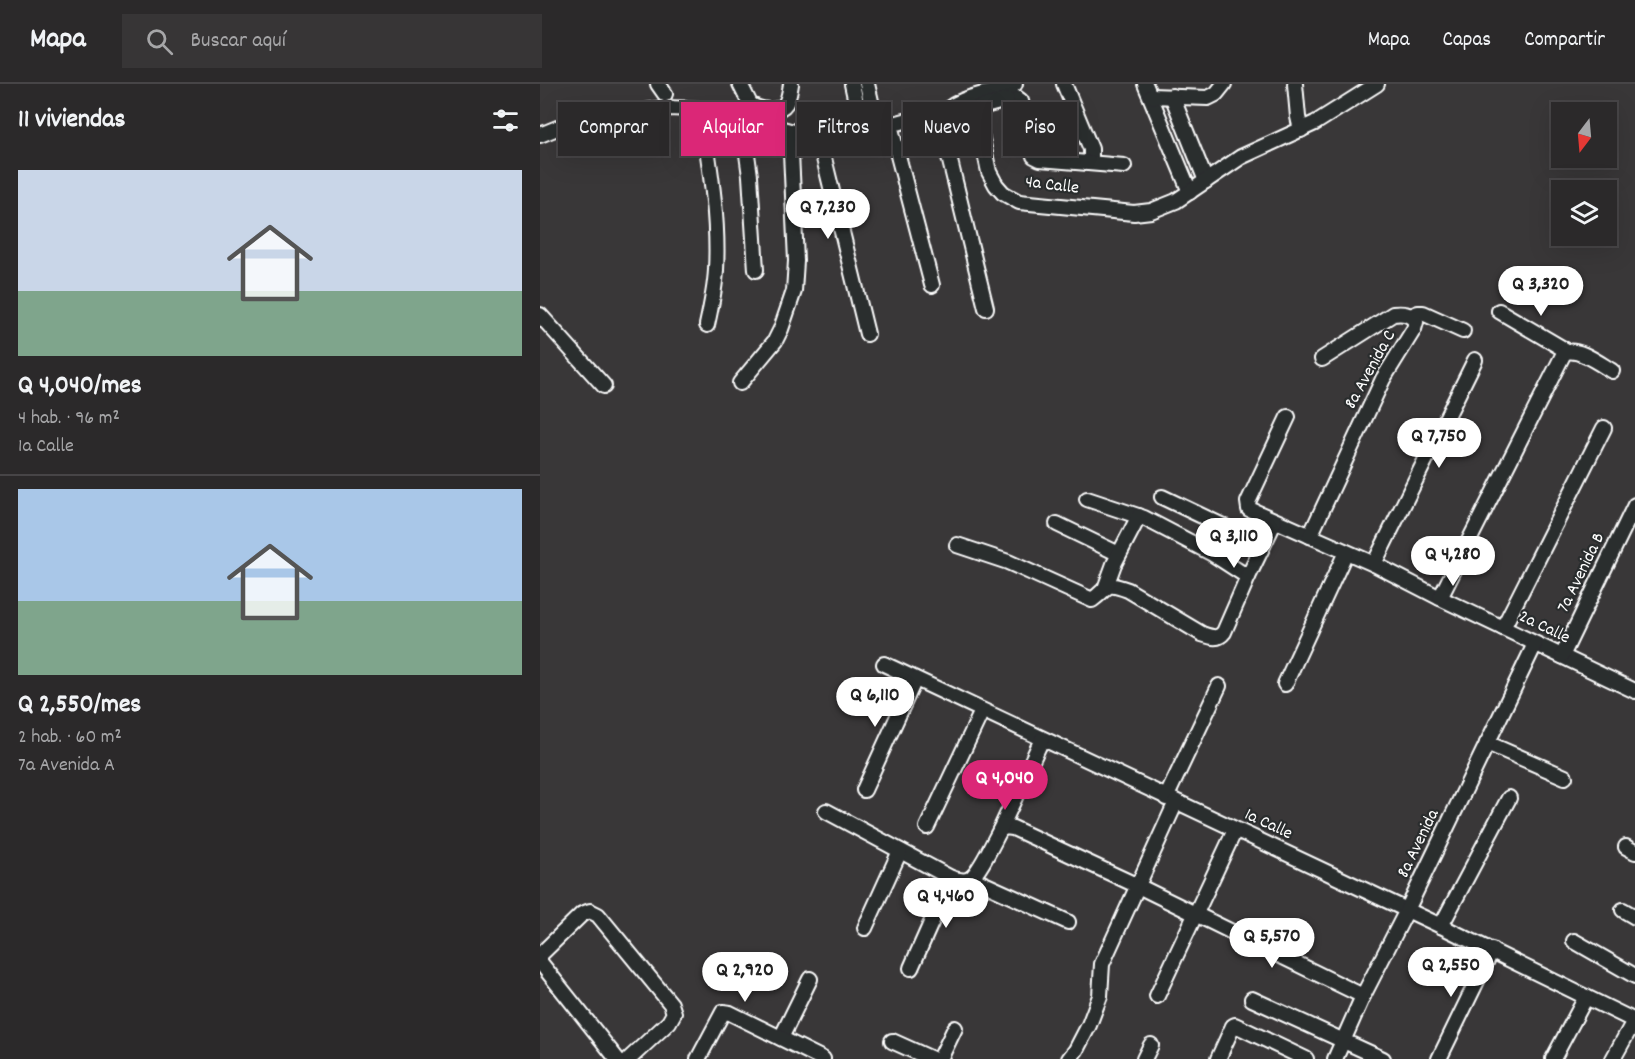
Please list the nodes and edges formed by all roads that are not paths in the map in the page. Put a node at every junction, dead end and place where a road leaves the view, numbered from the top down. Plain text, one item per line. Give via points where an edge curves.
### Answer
1 (740, 84) edge
2 (791, 84) edge
3 (852, 84) edge
4 (867, 84) edge
5 (1064, 84) edge
6 (1295, 84) edge
7 (1377, 84) edge
8 (1224, 86) edge
9 (1148, 90) edge
10 (1009, 92) edge
11 (1172, 96) junction
12 (855, 102) edge
13 (871, 102) edge
14 (960, 102) edge
15 (986, 102) edge
16 (681, 108) edge
17 (785, 130) edge
18 (1301, 130) junction
19 (790, 131) junction
20 (797, 133) edge
21 (540, 135) edge
22 (891, 152) edge
23 (708, 156) edge
24 (747, 156) edge
25 (823, 156) edge
26 (952, 156) edge
27 (986, 156) edge
28 (1089, 163) junction
29 (1124, 166) dead end
30 (1206, 181) junction
31 (1190, 192) junction
32 (756, 270) dead end
33 (932, 285) dead end
34 (986, 308) dead end
35 (1499, 311) dead end
36 (540, 315) edge
37 (1411, 316) junction
38 (707, 325) dead end
39 (1463, 331) dead end
40 (867, 334) dead end
41 (1566, 351) junction
42 (1322, 359) dead end
43 (1475, 360) dead end
44 (1612, 371) dead end
45 (740, 382) dead end
46 (604, 386) dead end
47 (1288, 417) dead end
48 (1605, 428) dead end
49 (1162, 497) dead end
50 (1087, 499) dead end
51 (1635, 505) edge
52 (1139, 516) junction
53 (1275, 520) junction
54 (1057, 524) dead end
55 (1310, 536) junction
56 (957, 545) dead end
57 (1263, 545) junction
58 (1346, 552) junction
59 (1119, 554) junction
60 (1374, 564) junction
61 (1248, 577) junction
62 (1106, 586) junction
63 (1440, 598) junction
64 (1503, 628) junction
65 (1535, 644) junction
66 (1562, 656) junction
67 (884, 664) dead end
68 (915, 679) junction
69 (1285, 684) dead end
70 (1219, 686) dead end
71 (1633, 686) edge
72 (982, 711) junction
73 (1042, 739) junction
74 (1487, 743) junction
75 (1566, 777) dead end
76 (864, 790) dead end
77 (1509, 798) dead end
78 (1171, 800) junction
79 (826, 811) dead end
80 (927, 827) dead end
81 (1000, 830) junction
82 (1235, 830) junction
83 (900, 851) junction
84 (951, 878) junction
85 (971, 878) junction
86 (1138, 886) junction
87 (1407, 910) junction
88 (1195, 914) junction
89 (1068, 922) dead end
90 (1441, 926) junction
91 (865, 928) dead end
92 (1574, 941) dead end
93 (1492, 950) junction
94 (540, 955) edge
95 (540, 962) edge
96 (911, 968) dead end
97 (1635, 976) edge
98 (810, 979) dead end
99 (1156, 996) dead end
100 (1364, 996) junction
101 (1586, 997) junction
102 (1252, 999) dead end
103 (1635, 1021) edge
104 (955, 1028) dead end
105 (781, 1038) junction
106 (892, 1041) dead end
107 (1343, 1041) junction
108 (1150, 1045) dead end
109 (617, 1059) edge
110 (629, 1059) edge
111 (698, 1059) edge
112 (823, 1059) edge
113 (932, 1059) edge
114 (940, 1059) edge
115 (1069, 1059) edge
116 (1144, 1059) edge
117 (1218, 1059) edge
118 (1306, 1059) edge
119 (1335, 1059) edge
120 (1383, 1059) edge
121 (1439, 1059) edge
122 (1553, 1059) edge
123 (1613, 1059) edge

1 - 2 street via 750,104 763,109 785,105
3 - 12 street
4 - 13 street
5 - 28 street via 1091,148
6 - 18 street
7 - 18 street, 4a Calle
8 - 11 street via 1208,99
9 - 11 street
9 - 31 street
10 - 14 street
10 - 15 street
10 - 28 street via 1022,101 1034,156
11 - 30 street
16 - 21 street via 567,124
17 - 19 street
18 - 30 street, 4a Calle via 1241,156
19 - 20 street
19 - 45 street via 794,291 778,335
22 - 33 street
23 - 38 street via 716,247
24 - 32 street
25 - 40 street
26 - 34 street
27 - 31 street, 4a Calle via 996,185 1019,202 1134,213 1151,211
28 - 29 street
30 - 31 street, 4a Calle
35 - 41 street
36 - 46 street
37 - 39 street via 1423,313
37 - 42 street, 8a Avenida C via 1393,314
37 - 55 street, 8a Avenida C via 1416,322 1414,329 1383,379
41 - 44 street via 1580,353
41 - 63 street
43 - 60 street
47 - 53 street, 2a Calle via 1248,502 1249,508
48 - 64 street
49 - 57 street
50 - 52 street
51 - 66 street, 7a Avenida B
52 - 59 street
52 - 61 street
53 - 55 street, 2a Calle
53 - 57 street
54 - 59 street
55 - 58 street, 2a Calle
56 - 62 street via 1008,562 1092,600
57 - 61 street
58 - 60 street, 2a Calle
58 - 69 street
59 - 62 street
60 - 63 street, 2a Calle
61 - 62 street via 1222,635 1215,638 1128,590
63 - 64 street, 2a Calle
64 - 65 street, 2a Calle
65 - 66 street, 2a Calle
65 - 74 street, 8a Avenida
66 - 71 street, 2a Calle
67 - 68 street, 1a Calle
68 - 72 street, 1a Calle
68 - 76 street
70 - 78 street
72 - 73 street, 1a Calle
72 - 80 street
73 - 78 street, 1a Calle
73 - 81 street
74 - 75 street
74 - 87 street, 8a Avenida
77 - 90 street
78 - 82 street, 1a Calle
78 - 86 street
79 - 83 street
81 - 85 street
81 - 86 street via 1005,827 1024,832
82 - 87 street, 1a Calle
82 - 88 street
83 - 84 street
83 - 91 street
84 - 85 street
84 - 96 street
85 - 89 street
86 - 88 street
86 - 115 street via 1102,964 1100,996 1089,1025
87 - 90 street, 1a Calle
87 - 100 street, 8a Avenida
88 - 99 street
88 - 100 street
90 - 93 street, 1a Calle
92 - 97 street
93 - 101 street, 1a Calle
93 - 121 street
94 - 110 street via 582,914 590,911 606,924 674,1012 669,1022
95 - 109 street
98 - 105 street
100 - 107 street, 8a Avenida
101 - 103 street, 1a Calle
101 - 122 street
102 - 107 street
103 - 123 street
104 - 114 street
105 - 111 street via 723,1012
105 - 112 street
106 - 113 street
107 - 119 street, 8a Avenida
107 - 120 street
108 - 116 street
117 - 118 street via 1235,1025

